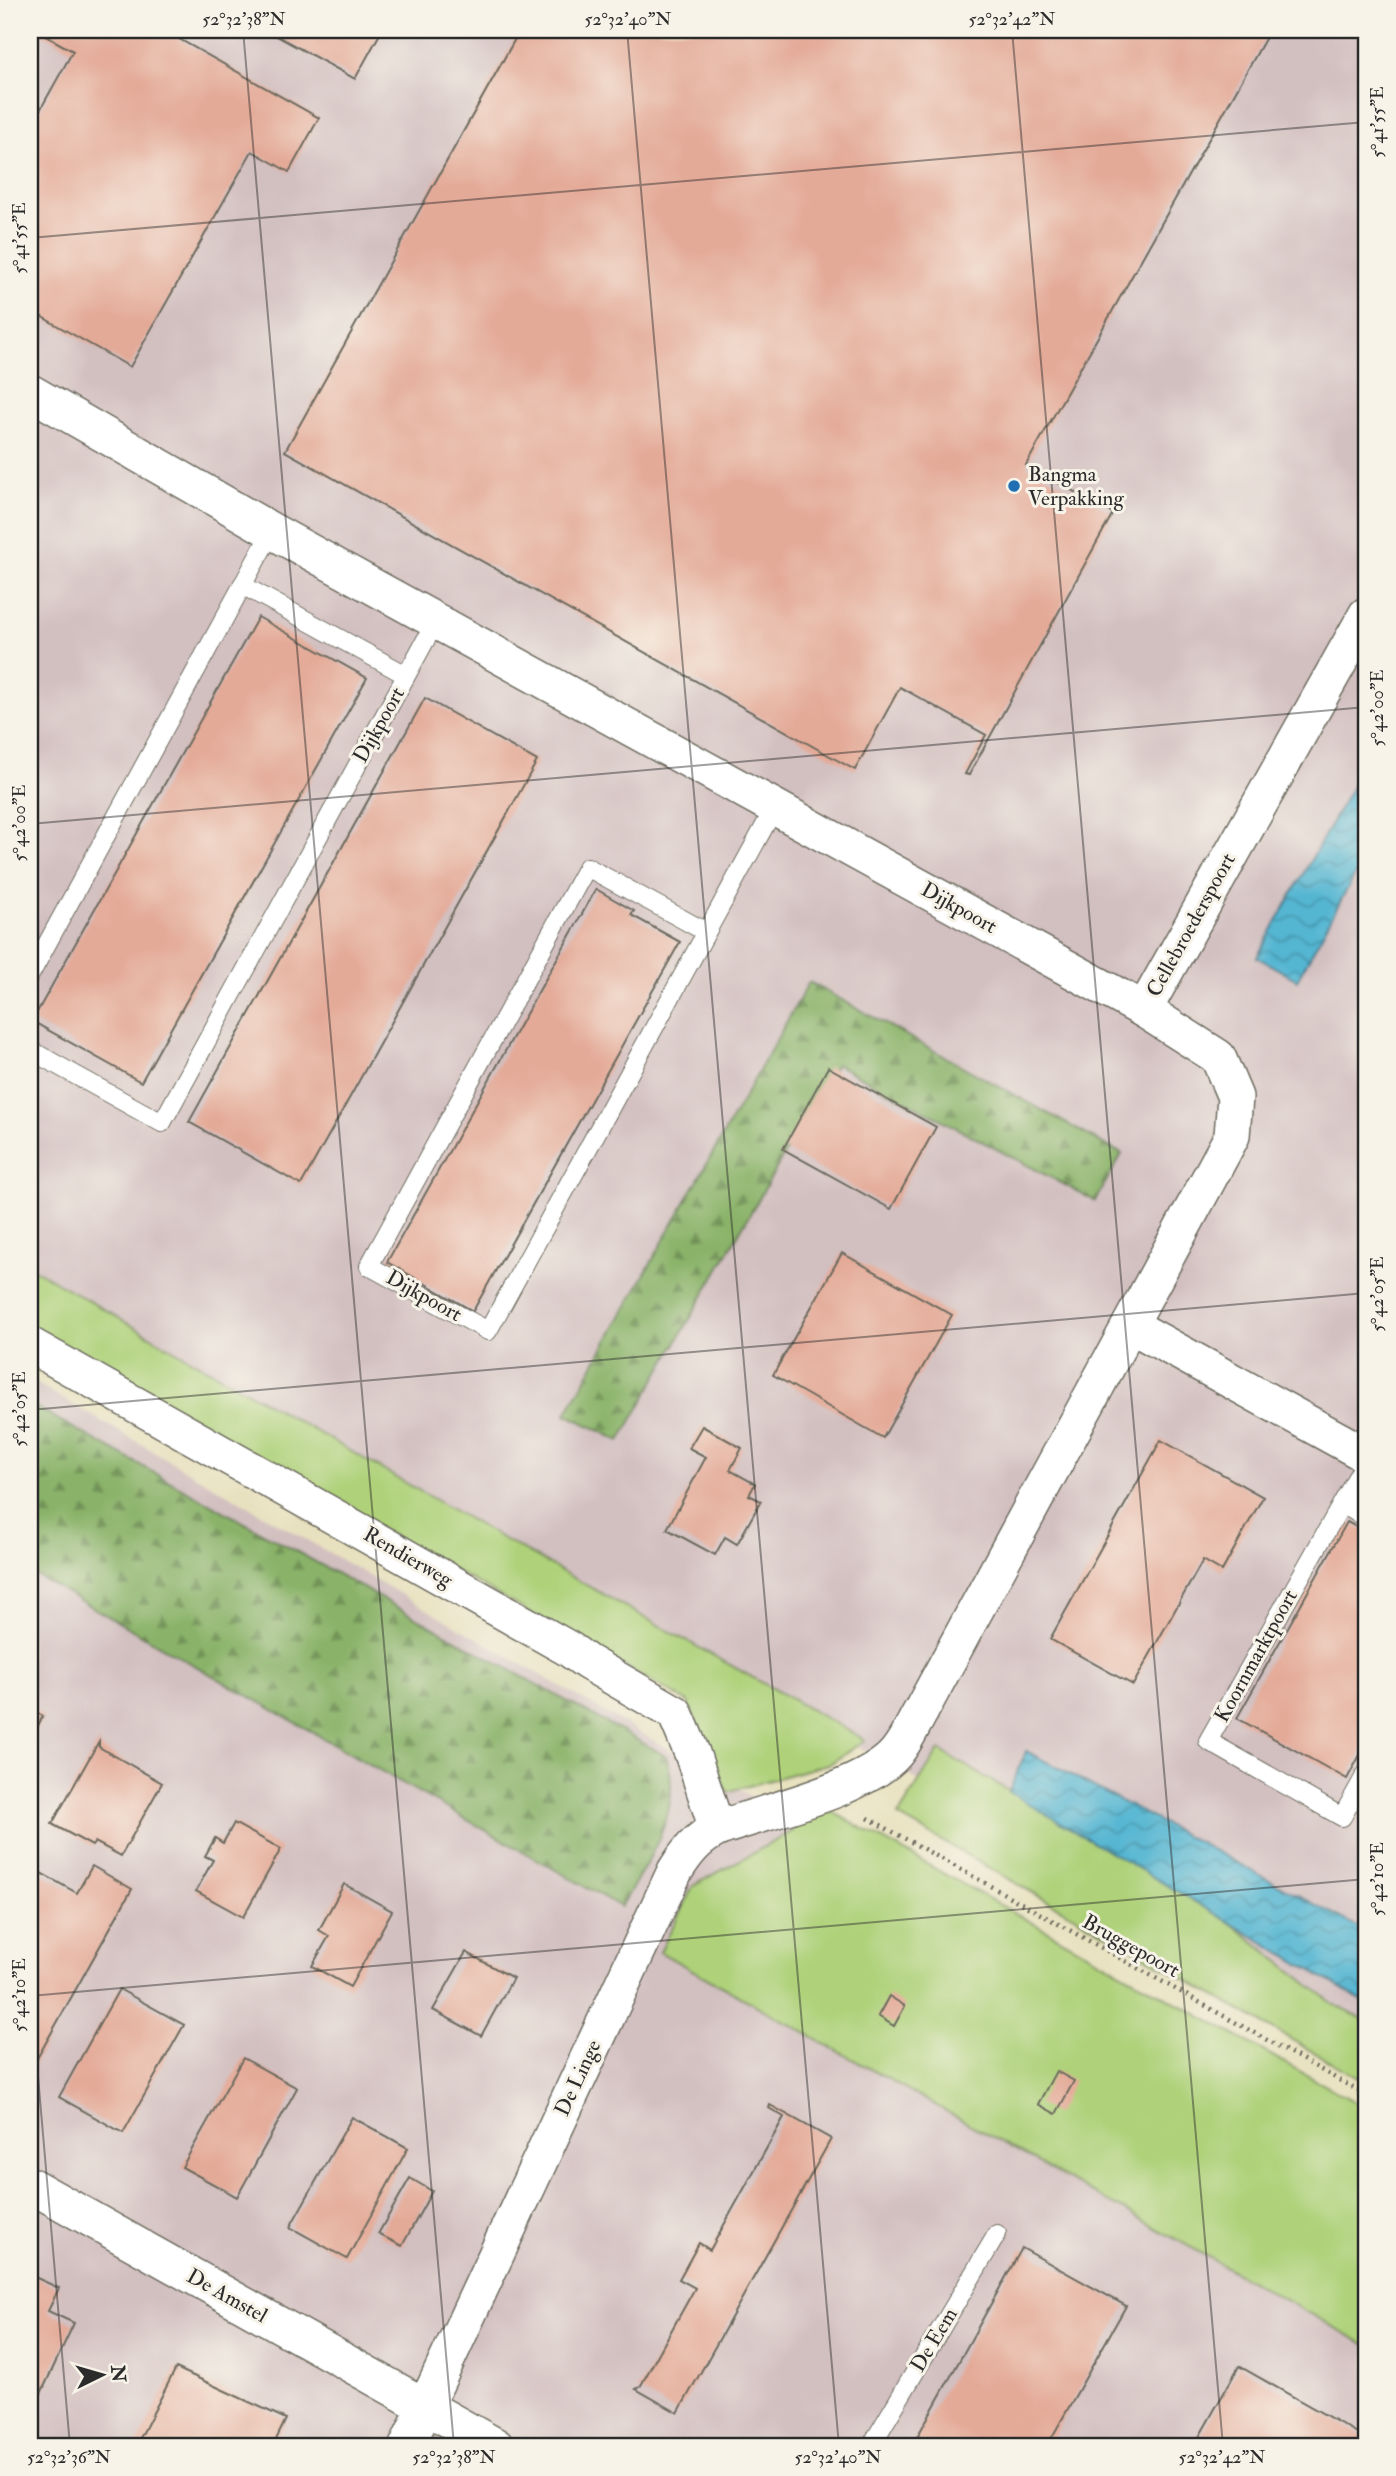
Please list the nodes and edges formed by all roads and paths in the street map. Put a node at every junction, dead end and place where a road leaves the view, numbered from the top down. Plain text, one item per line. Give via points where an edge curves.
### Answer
1 (30, 392) edge
2 (272, 531) junction
3 (242, 586) junction
4 (1366, 615) edge
5 (436, 621) junction
6 (406, 675) junction
7 (775, 807) junction
8 (706, 932) junction
9 (30, 975) edge
10 (1144, 1010) junction
11 (30, 1050) edge
12 (1130, 1325) junction
13 (30, 1345) edge
14 (1366, 1455) edge
15 (1366, 1461) edge
16 (1342, 1504) junction
17 (1366, 1518) edge
18 (1366, 1774) edge
19 (828, 1792) joint
20 (880, 1826) dead end
21 (717, 1829) junction
22 (1366, 2095) edge
23 (30, 2185) edge
24 (997, 2234) dead end
25 (425, 2407) junction
26 (407, 2446) edge
27 (496, 2446) edge
28 (871, 2446) edge

1 - 2 street, Dijkpoort
2 - 3 lane
2 - 5 street, Dijkpoort
3 - 6 lane, Dijkpoort
3 - 9 lane
4 - 10 street, Cellebroederspoort
5 - 6 lane, Dijkpoort
5 - 7 street, Dijkpoort
6 - 11 lane, Dijkpoort via 162,1123
7 - 8 lane, Dijkpoort
7 - 10 street, Dijkpoort
8 - 8 lane, Dijkpoort via 587,867 369,1266 488,1331
10 - 12 street, Cellebroederspoort via 1218,1057 1235,1097 1232,1136
12 - 14 street
12 - 19 street, Cellebroederspoort via 896,1753 868,1776
13 - 21 street, Rendierweg via 675,1713
15 - 16 lane, Koornmarktpoort
16 - 17 lane
16 - 18 lane, Koornmarktpoort via 1208,1741 1342,1817
19 - 21 street, De Linge
20 - 22 path, Bruggepoort
21 - 25 street, De Linge via 693,1844 675,1871
23 - 25 street, De Amstel
24 - 28 lane, De Eem
25 - 26 street, De Linge
25 - 27 street

